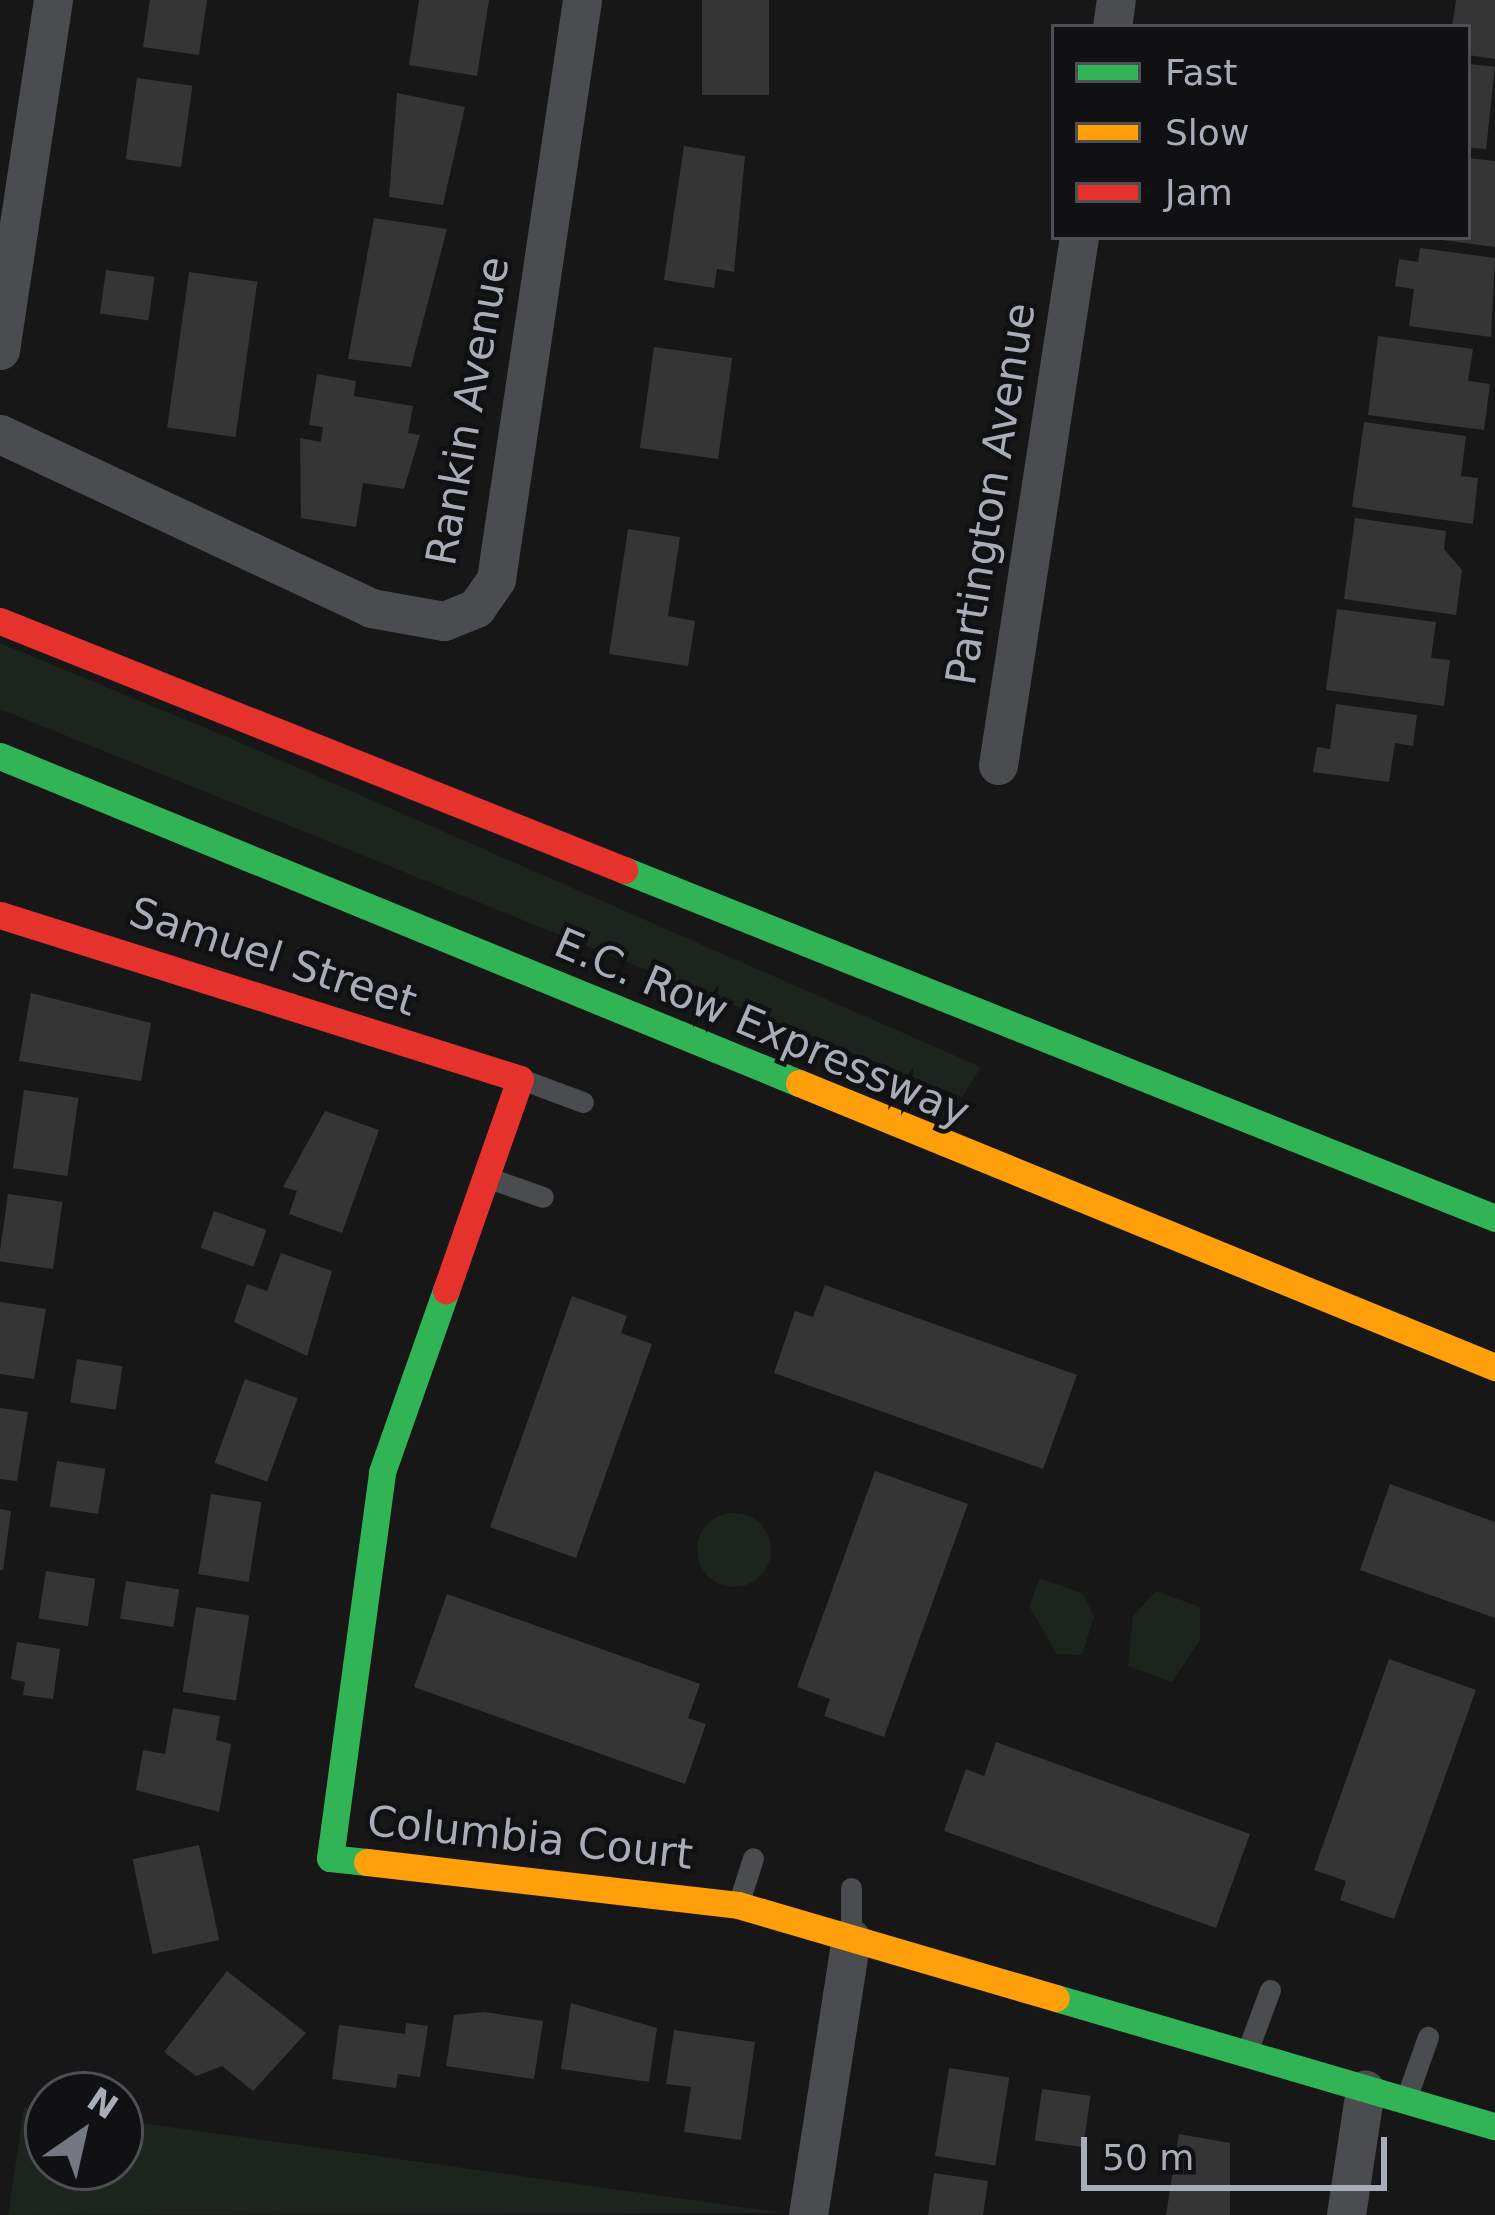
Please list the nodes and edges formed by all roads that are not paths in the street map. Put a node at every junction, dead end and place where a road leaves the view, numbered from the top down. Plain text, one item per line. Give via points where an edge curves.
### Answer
1 (53, 0) edge
2 (582, 0) edge
3 (1079, 240) edge
4 (0, 350) edge
5 (0, 434) edge
6 (0, 621) edge
7 (0, 756) edge
8 (998, 765) dead end
9 (0, 915) edge
10 (520, 1079) junction
11 (583, 1102) dead end
12 (485, 1177) junction
13 (543, 1198) dead end
14 (1495, 1217) edge
15 (1495, 1367) edge
16 (753, 1858) dead end
17 (851, 1888) dead end
18 (738, 1905) junction
19 (851, 1938) junction
20 (1270, 1990) dead end
21 (1428, 2037) dead end
22 (1246, 2055) junction
23 (1365, 2089) junction
24 (1406, 2101) junction
25 (1495, 2126) edge
26 (808, 2215) edge
27 (1346, 2215) edge

1 - 4 street
2 - 5 street, Rankin Avenue via 496,579 476,608 444,621 370,608
3 - 8 street, Partington Avenue
6 - 14 main road
7 - 15 main road, E.C. Row Expressway
9 - 10 main road, Samuel Street
10 - 11 lane
10 - 12 main road, Columbia Court
12 - 13 lane
12 - 18 main road, Columbia Court via 382,1472 330,1858
16 - 18 lane
17 - 19 lane
18 - 19 main road, Columbia Court
19 - 22 main road, Columbia Court
19 - 26 street
20 - 22 lane
21 - 24 lane
22 - 23 main road, Columbia Court
23 - 24 main road, Columbia Court
23 - 27 street
24 - 25 main road, Columbia Court

